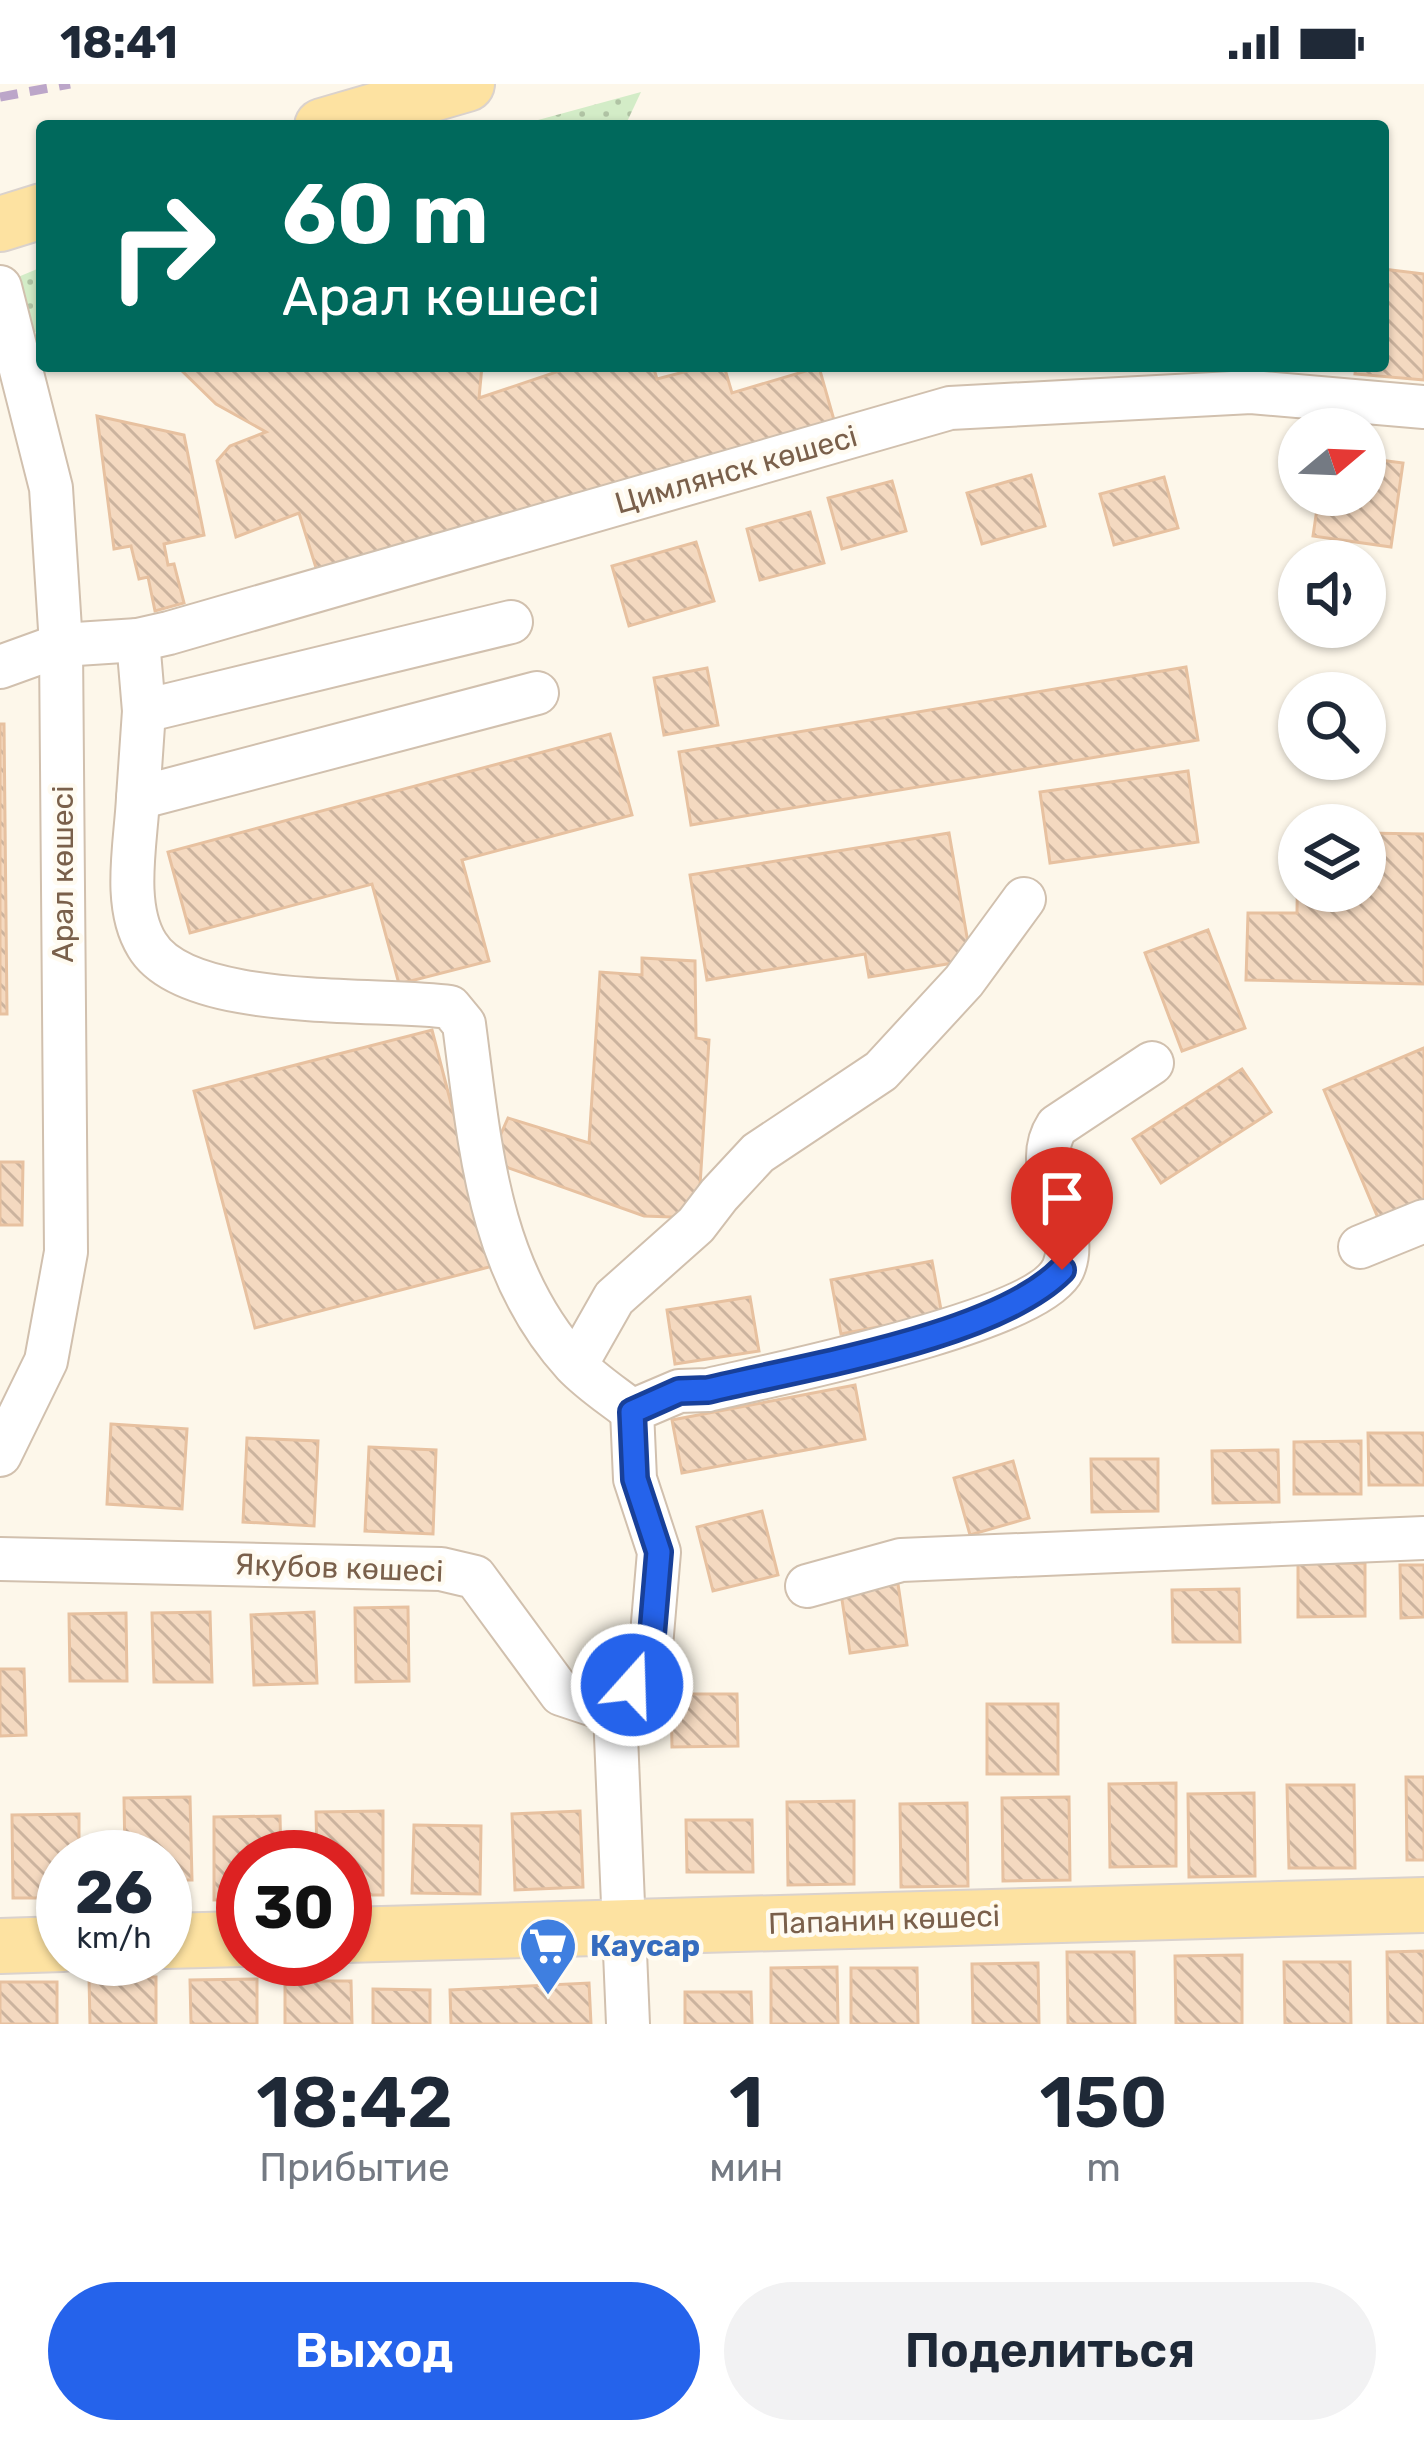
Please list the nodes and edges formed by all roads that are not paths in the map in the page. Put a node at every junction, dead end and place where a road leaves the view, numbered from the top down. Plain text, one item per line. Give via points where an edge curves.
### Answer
1 (467, 84) edge
2 (343, 120) edge
3 (36, 213) edge
4 (0, 224) edge
5 (0, 287) edge
6 (1424, 407) edge
7 (511, 622) dead end
8 (138, 640) junction
9 (62, 645) junction
10 (0, 668) edge
11 (537, 693) dead end
12 (144, 711) junction
13 (138, 798) junction
14 (1024, 899) dead end
15 (1152, 1063) dead end
16 (1424, 1221) edge
17 (1360, 1246) dead end
18 (575, 1365) junction
19 (632, 1412) junction
20 (0, 1455) edge
21 (1424, 1538) edge
22 (0, 1559) edge
23 (807, 1586) dead end
24 (615, 1712) junction
25 (1424, 1905) edge
26 (623, 1927) junction
27 (372, 1935) edge
28 (36, 1945) edge
29 (0, 1946) edge
30 (628, 2024) edge

1 - 2 main road
3 - 4 main road
5 - 9 street, Арал көшесі via 51,488
6 - 8 street, Цимлянск көшесі via 1251,392 950,408
7 - 12 street
8 - 9 street, Цимлянск көшесі
8 - 12 street
9 - 10 street, Цимлянск көшесі
9 - 20 street, Арал көшесі via 66,1252 46,1360
11 - 13 street
12 - 13 street
13 - 18 street via 133,898 146,944 168,969 242,994 450,1007 464,1024 486,1184 507,1259 527,1302
14 - 18 street via 964,981 881,1071 758,1153 696,1225 614,1298
15 - 19 street via 1058,1126 1047,1142 1066,1246 1062,1270 1044,1289 951,1331 679,1391
16 - 17 street
18 - 19 street
19 - 24 street via 635,1479 659,1552 650,1658
21 - 23 street via 901,1560
22 - 24 street, Якубов көшесі via 475,1576 561,1694
24 - 26 street
25 - 26 main road, Папанин көшесі
26 - 27 main road, Папанин көшесі
26 - 30 street
28 - 29 main road

